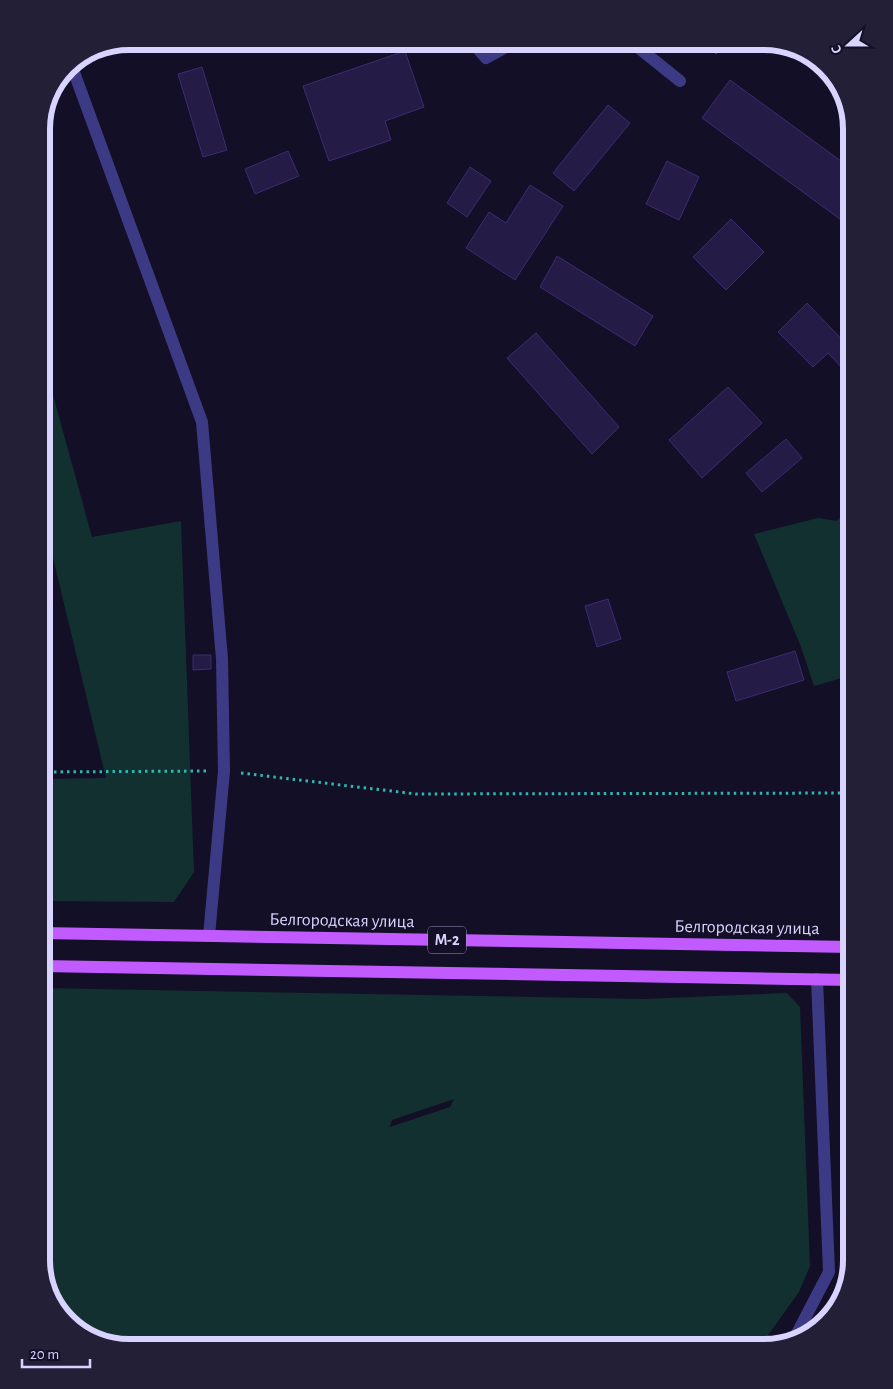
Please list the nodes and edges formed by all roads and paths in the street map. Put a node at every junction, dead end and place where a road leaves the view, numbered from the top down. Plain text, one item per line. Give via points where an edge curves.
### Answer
1 (479, 50) edge
2 (501, 50) edge
3 (641, 50) edge
4 (74, 73) edge
5 (680, 81) dead end
6 (224, 771) junction
7 (50, 772) edge
8 (843, 792) edge
9 (50, 933) edge
10 (209, 936) junction
11 (843, 947) edge
12 (50, 966) edge
13 (818, 979) junction
14 (843, 980) edge
15 (798, 1331) edge

1 - 2 lane via 486,58
3 - 5 lane
4 - 6 lane via 202,422 222,659
6 - 7 path
6 - 8 path via 416,794
6 - 10 lane
9 - 10 main road, Белгородская улица / М-2
10 - 11 main road, Белгородская улица / М-2
12 - 13 main road, М-2
13 - 14 main road, М-2
13 - 15 lane via 829,1272

